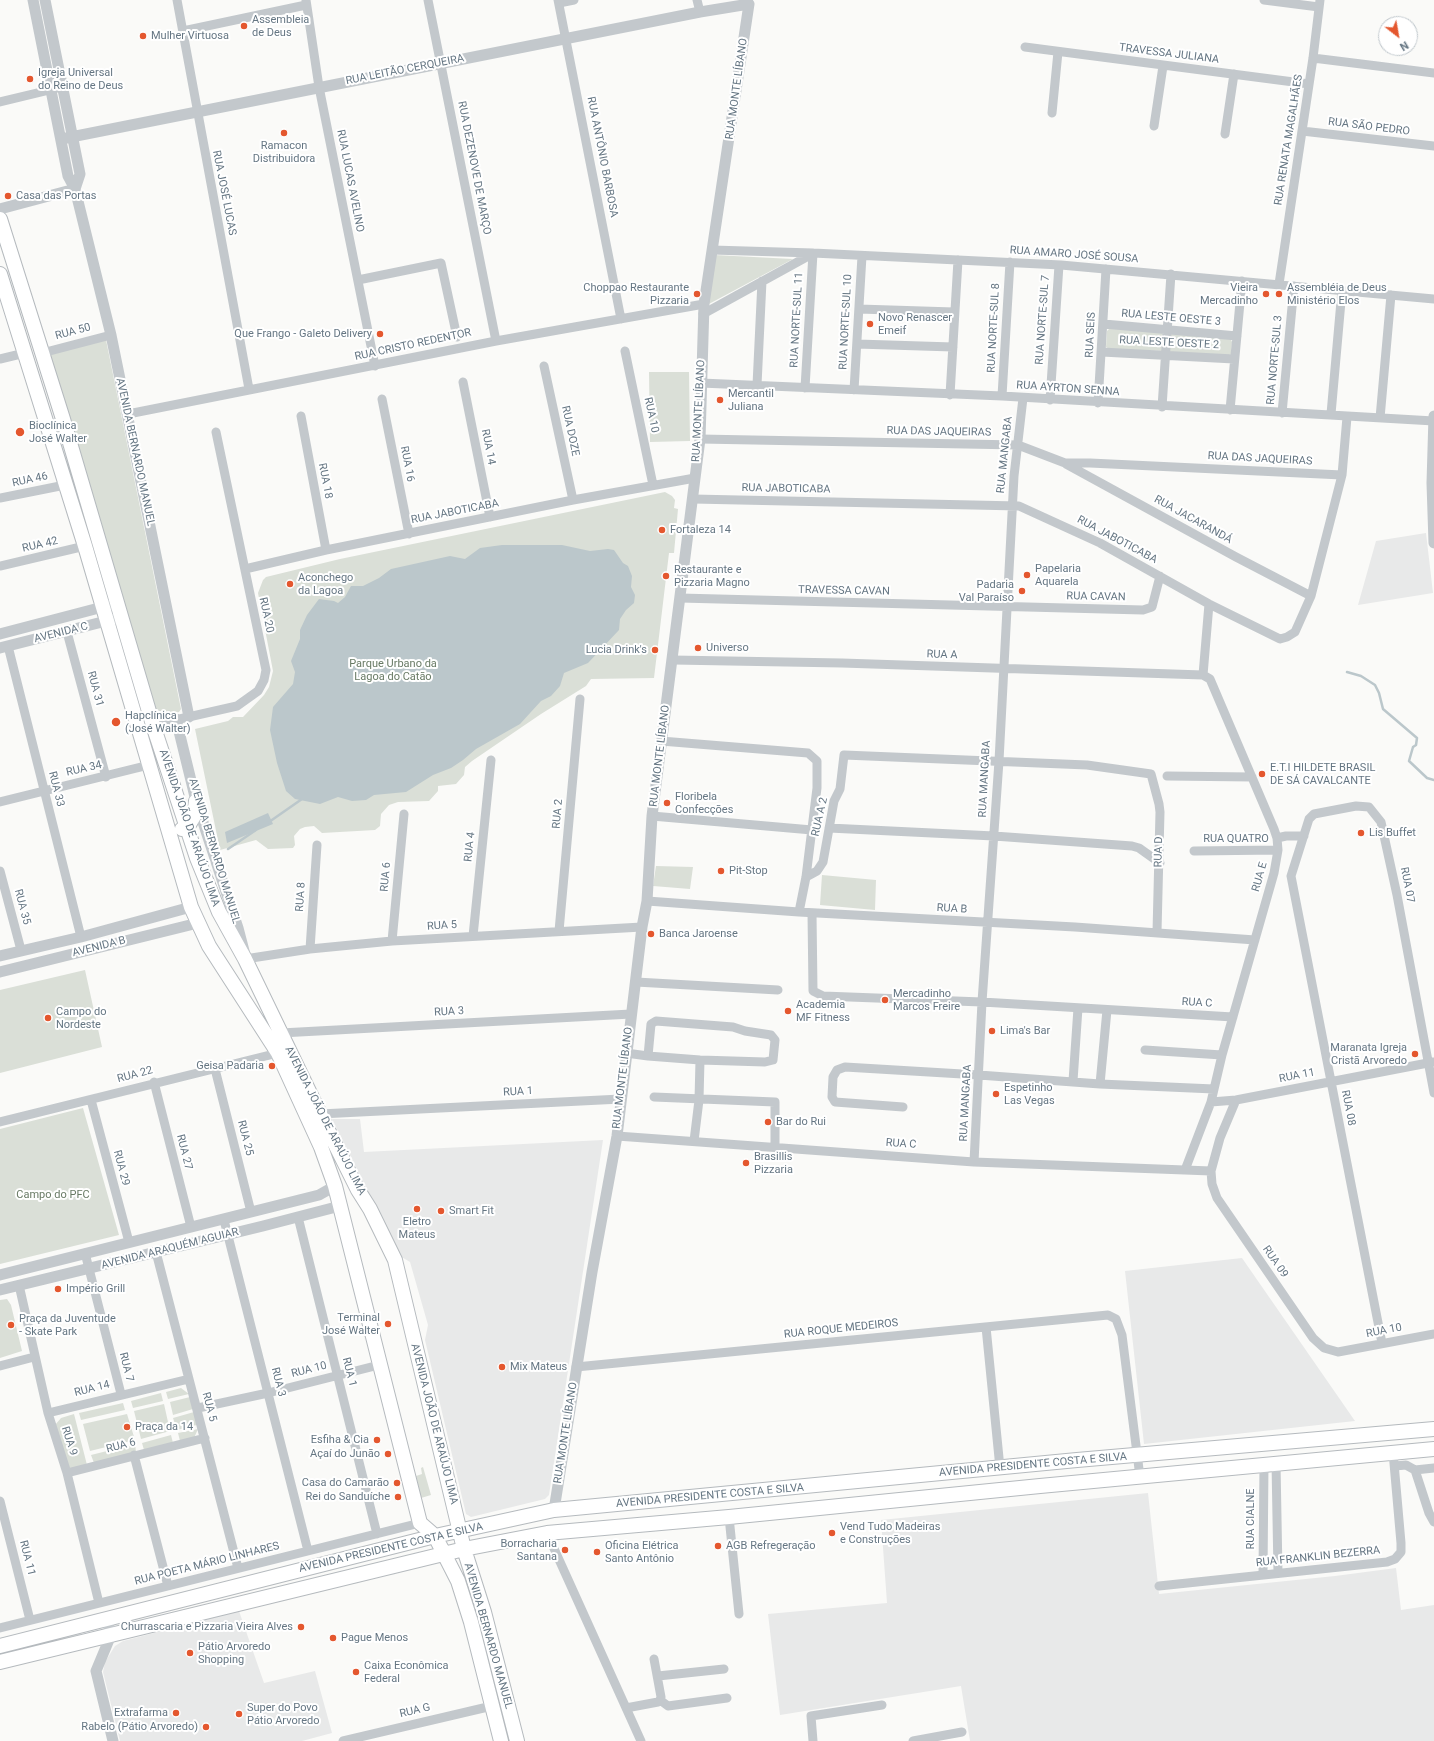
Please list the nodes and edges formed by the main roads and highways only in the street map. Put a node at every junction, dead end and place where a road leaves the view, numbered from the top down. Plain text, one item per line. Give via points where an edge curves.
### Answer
1 (0, 219) edge
2 (0, 274) edge
3 (2, 290) edge
4 (196, 801) road end
5 (187, 828) junction
6 (168, 829) junction
7 (198, 858) junction
8 (177, 864) junction
9 (276, 1043) junction
10 (1434, 1429) edge
11 (1434, 1449) edge
12 (892, 1478) junction
13 (682, 1498) junction
14 (894, 1501) junction
15 (633, 1503) junction
16 (670, 1523) junction
17 (624, 1527) junction
18 (460, 1531) junction
19 (435, 1536) junction
20 (464, 1548) junction
21 (444, 1553) junction
22 (0, 1646) edge
23 (0, 1662) edge
24 (501, 1741) edge
25 (517, 1741) edge

1 - 5 main road, AVENIDA JOÃO DE ARAÚJO LIMA via 153,725
2 - 3 main road, AVENIDA JOÃO DE ARAÚJO LIMA
3 - 6 main road, AVENIDA JOÃO DE ARAÚJO LIMA via 25,353
4 - 5 main road via 194,816
5 - 6 main road
5 - 7 main road, AVENIDA JOÃO DE ARAÚJO LIMA
6 - 8 main road, AVENIDA JOÃO DE ARAÚJO LIMA
7 - 8 main road via 188,853 180,857
7 - 9 main road, AVENIDA JOÃO DE ARAÚJO LIMA via 219,912 245,960
8 - 9 main road, AVENIDA JOÃO DE ARAÚJO LIMA via 191,907 209,946
9 - 18 main road, AVENIDA JOÃO DE ARAÚJO LIMA via 320,1114 395,1260
9 - 19 main road, AVENIDA JOÃO DE ARAÚJO LIMA via 335,1186 420,1523
10 - 12 main road, AVENIDA PRESIDENTE COSTA E SILVA
11 - 14 main road, AVENIDA PRESIDENTE COSTA E SILVA via 1394,1459 1270,1464
12 - 13 main road, AVENIDA PRESIDENTE COSTA E SILVA
12 - 14 main road
13 - 15 main road, AVENIDA PRESIDENTE COSTA E SILVA
13 - 16 main road via 659,1510 660,1518
14 - 16 main road, AVENIDA PRESIDENTE COSTA E SILVA
15 - 17 main road via 640,1508 641,1518 636,1523
15 - 18 main road, AVENIDA PRESIDENTE COSTA E SILVA via 554,1510
16 - 17 main road, AVENIDA PRESIDENTE COSTA E SILVA
17 - 20 main road, AVENIDA PRESIDENTE COSTA E SILVA via 547,1533
18 - 19 main road, AVENIDA PRESIDENTE COSTA E SILVA
18 - 20 main road, AVENIDA BERNARDO MANUEL
19 - 21 main road, AVENIDA BERNARDO MANUEL
19 - 22 main road, AVENIDA PRESIDENTE COSTA E SILVA
20 - 21 main road, AVENIDA PRESIDENTE COSTA E SILVA
20 - 25 main road, AVENIDA BERNARDO MANUEL via 484,1612
21 - 23 main road, AVENIDA PRESIDENTE COSTA E SILVA
21 - 24 main road, AVENIDA BERNARDO MANUEL via 458,1581 471,1622

